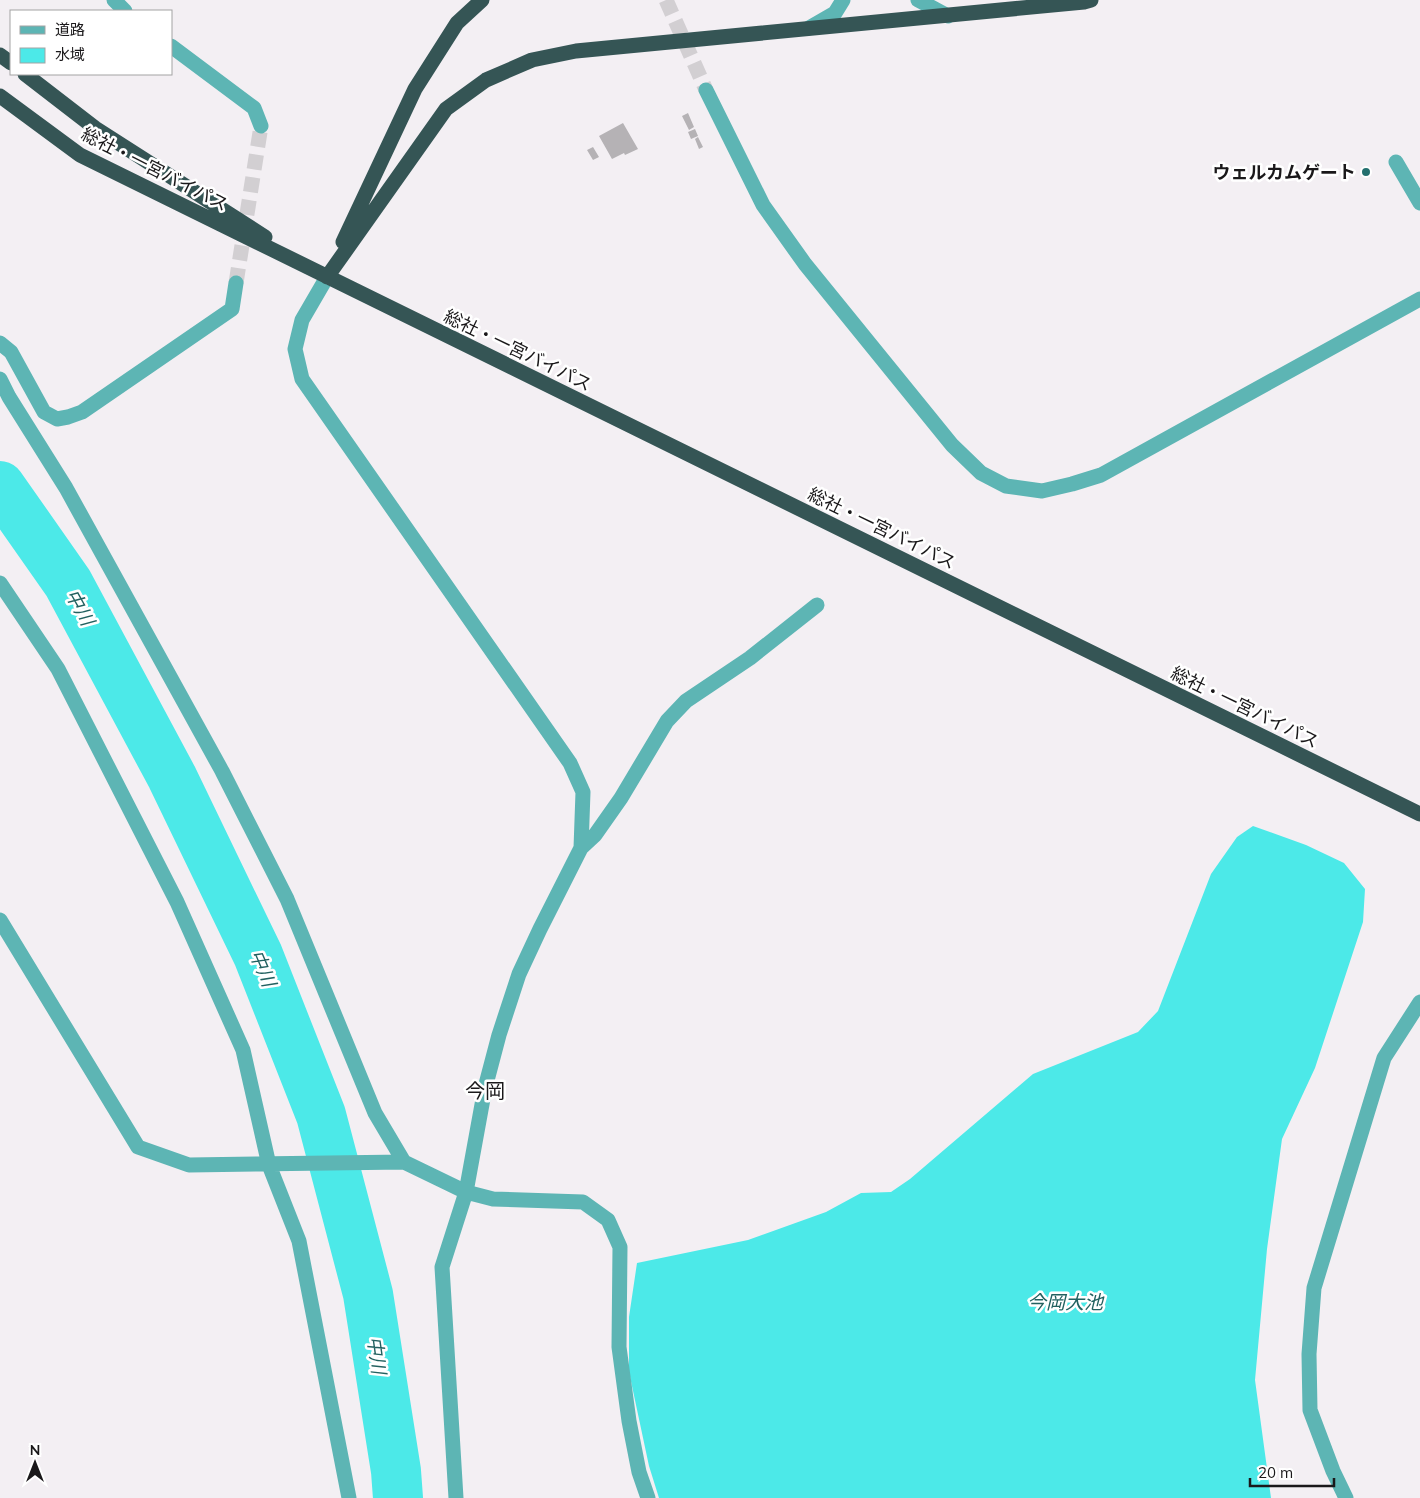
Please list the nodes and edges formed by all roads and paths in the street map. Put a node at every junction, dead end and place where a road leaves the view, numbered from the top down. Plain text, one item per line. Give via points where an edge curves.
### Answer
1 (114, 0) edge
2 (482, 0) edge
3 (843, 0) edge
4 (918, 0) edge
5 (1091, 0) edge
6 (124, 10) edge
7 (948, 16) junction
8 (809, 28) junction
9 (172, 47) edge
10 (0, 55) edge
11 (10, 63) edge
12 (26, 75) edge
13 (706, 90) tunnel mouth
14 (0, 96) edge
15 (261, 126) tunnel mouth
16 (1396, 162) dead end
17 (1420, 203) edge
18 (327, 277) junction
19 (236, 283) tunnel mouth
20 (1420, 299) edge
21 (0, 343) edge
22 (0, 380) edge
23 (0, 583) edge
24 (817, 605) dead end
25 (1420, 814) edge
26 (581, 848) junction
27 (0, 920) edge
28 (1420, 1002) edge
29 (398, 1162) junction
30 (269, 1165) junction
31 (466, 1192) junction
32 (349, 1498) edge
33 (456, 1498) edge
34 (648, 1498) edge
35 (1346, 1498) edge

1 - 6 street
2 - 18 highway via 457,23 416,89
3 - 8 street via 835,13
4 - 7 street
5 - 7 highway
7 - 8 highway
8 - 18 highway via 576,51 532,60 486,80 446,109
9 - 15 street via 254,108
10 - 11 highway
12 - 18 highway, 総社・一宮バイパス via 95,128
13 - 20 street via 763,205 804,264 952,445 981,473 1006,486 1042,491 1101,475
14 - 18 highway, 総社・一宮バイパス via 80,155
16 - 17 street
18 - 25 highway, 総社・一宮バイパス
18 - 26 street via 302,320 296,349 302,379 570,763 583,792
19 - 21 street via 232,309 82,412 68,417 56,418 44,412 11,352
22 - 29 street via 66,488 222,771 287,899
23 - 30 street via 58,669 177,902 243,1050
24 - 26 street via 750,658 686,701 667,721 621,798 595,835
26 - 31 street via 540,929 510,1000 485,1088
27 - 30 street via 138,1147 188,1165
28 - 35 street via 1384,1058 1314,1288 1309,1354 1310,1410
29 - 30 street
29 - 31 street
30 - 32 street via 299,1240
31 - 33 street via 442,1267
31 - 34 street via 493,1199 583,1202 608,1220 620,1247 618,1347 628,1421

